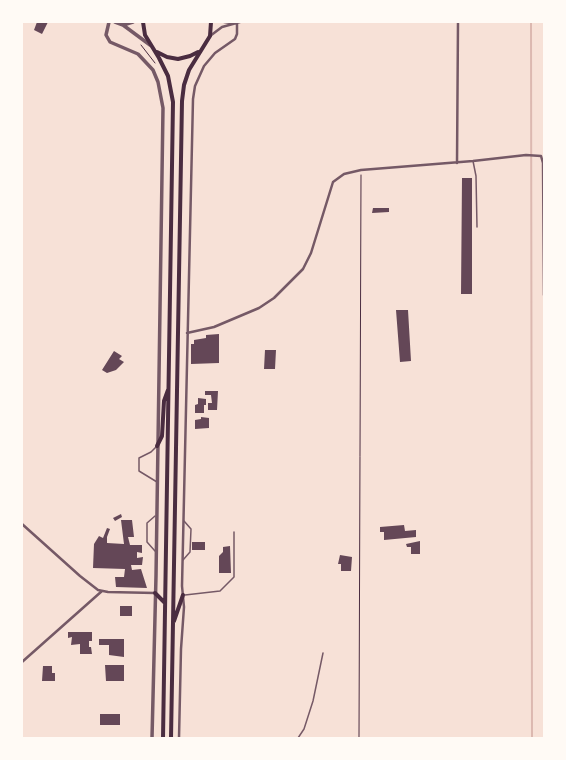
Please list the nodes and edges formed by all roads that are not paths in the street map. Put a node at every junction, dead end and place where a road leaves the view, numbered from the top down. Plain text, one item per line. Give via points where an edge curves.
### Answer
1 (109, 22) edge
2 (115, 22) edge
3 (133, 22) edge
4 (143, 22) edge
5 (211, 22) edge
6 (224, 22) edge
7 (238, 22) edge
8 (458, 22) edge
9 (231, 23) junction
10 (123, 25) junction
11 (210, 36) junction
12 (152, 46) junction
13 (200, 51) junction
14 (473, 161) junction
15 (457, 163) junction
16 (477, 227) dead end
17 (544, 295) edge
18 (187, 333) junction
19 (170, 386) junction
20 (157, 446) junction
21 (157, 482) junction
22 (157, 514) junction
23 (183, 520) junction
24 (22, 524) edge
25 (234, 532) dead end
26 (156, 552) junction
27 (183, 560) junction
28 (102, 591) junction
29 (155, 592) junction
30 (183, 595) junction
31 (165, 602) junction
32 (173, 623) junction
33 (323, 653) dead end
34 (22, 662) edge
35 (152, 738) edge
36 (163, 738) edge
37 (171, 738) edge
38 (179, 738) edge
39 (298, 738) edge

1 - 20 street via 106,35 110,42 138,54 153,70 163,108
2 - 10 street
3 - 10 street
4 - 12 main road via 143,31
5 - 11 main road
6 - 9 street
7 - 9 street
7 - 18 street via 236,37 207,61 194,93
8 - 15 street
9 - 11 street
10 - 12 street
11 - 13 main road
12 - 13 main road via 163,56 173,58 183,58
12 - 19 main road via 168,76 173,102
13 - 32 main road via 187,75 182,100
14 - 15 street
14 - 16 lane via 476,176
14 - 17 street via 536,154 542,156
15 - 18 street via 361,170 344,174 333,182 311,253 293,280 258,308 214,327
18 - 23 street
19 - 20 main road via 164,401 162,436
19 - 31 main road
20 - 21 street
20 - 21 lane via 139,458 140,471
21 - 22 street
22 - 26 street
22 - 26 lane via 147,523 147,542
23 - 27 street
23 - 27 lane via 191,529 190,552
24 - 28 street via 86,581
25 - 30 lane via 234,577 220,591
26 - 29 street
27 - 30 street
28 - 29 street
28 - 34 street
29 - 31 main road
29 - 35 street
30 - 32 main road
30 - 38 street
31 - 36 main road
32 - 37 main road
33 - 39 lane via 311,708 302,734

